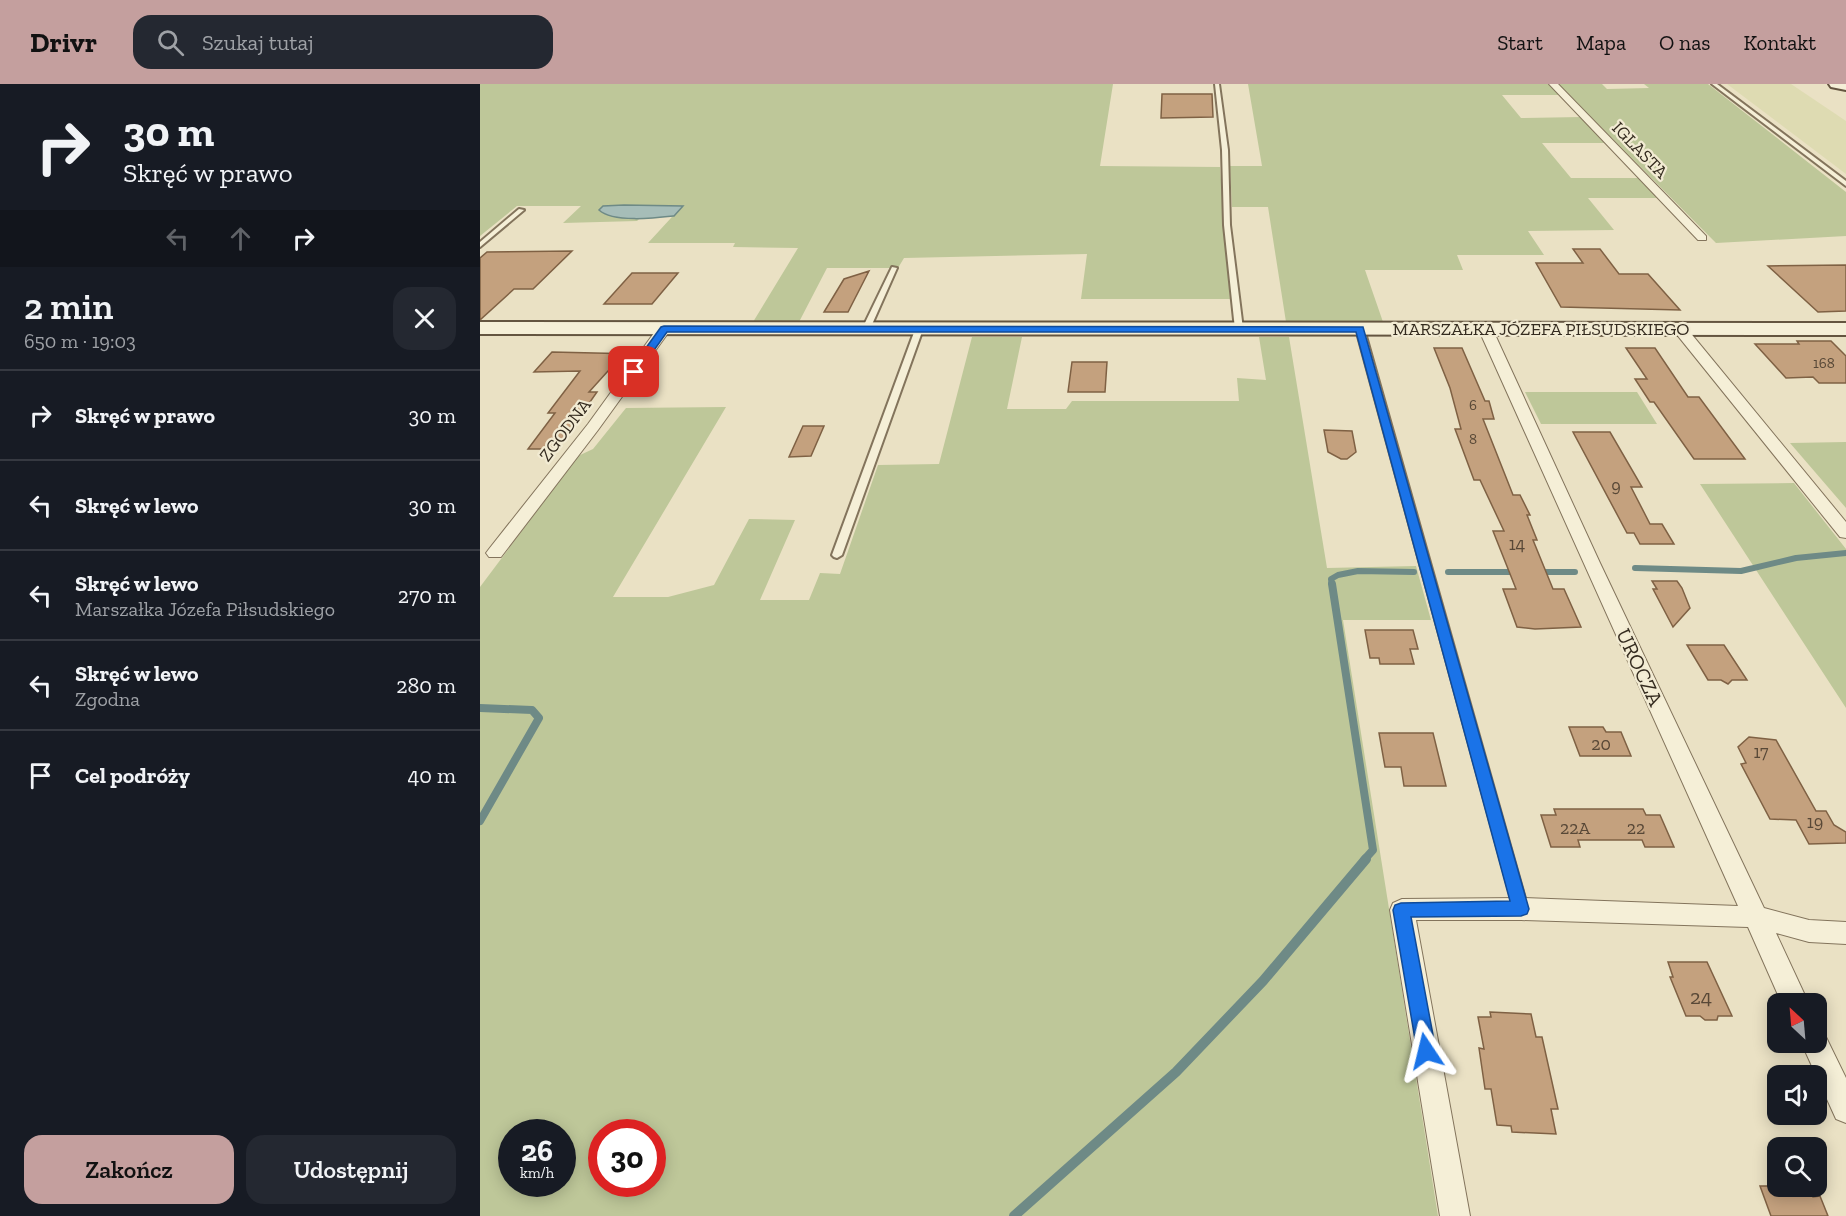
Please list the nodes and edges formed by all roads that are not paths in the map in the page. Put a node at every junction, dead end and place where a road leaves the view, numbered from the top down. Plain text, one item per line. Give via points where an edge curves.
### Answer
1 (1217, 84) edge
2 (1553, 84) edge
3 (1714, 84) edge
4 (1835, 84) edge
5 (1846, 86) edge
6 (1846, 184) edge
7 (522, 210) dead end
8 (1702, 238) dead end
9 (480, 245) edge
10 (894, 268) dead end
11 (480, 328) edge
12 (1485, 328) junction
13 (1679, 328) junction
14 (664, 329) junction
15 (866, 329) junction
16 (919, 329) junction
17 (1239, 329) junction
18 (1359, 329) junction
19 (1846, 329) edge
20 (1846, 533) edge
21 (495, 553) dead end
22 (837, 555) dead end
23 (1521, 909) junction
24 (1757, 917) junction
25 (1846, 933) edge
26 (1791, 993) edge
27 (1819, 1053) edge
28 (1846, 1109) edge
29 (1455, 1216) edge

1 - 17 lane
2 - 8 street, IGLASTA
3 - 6 lane
4 - 5 street
7 - 9 lane
10 - 15 lane
11 - 14 street, MARSZAŁKA JÓZEFA PIŁSUDSKIEGO
12 - 13 street, MARSZAŁKA JÓZEFA PIŁSUDSKIEGO
12 - 18 street, MARSZAŁKA JÓZEFA PIŁSUDSKIEGO
12 - 24 street, UROCZA
13 - 19 street, MARSZAŁKA JÓZEFA PIŁSUDSKIEGO
13 - 20 street
14 - 15 street, MARSZAŁKA JÓZEFA PIŁSUDSKIEGO
14 - 21 street, ZGODNA
15 - 16 street, MARSZAŁKA JÓZEFA PIŁSUDSKIEGO
16 - 17 street, MARSZAŁKA JÓZEFA PIŁSUDSKIEGO
16 - 22 lane
17 - 18 street, MARSZAŁKA JÓZEFA PIŁSUDSKIEGO
18 - 23 lane
23 - 24 street
23 - 29 street via 1401,910
24 - 25 street via 1809,931
24 - 26 street, UROCZA
27 - 28 street

